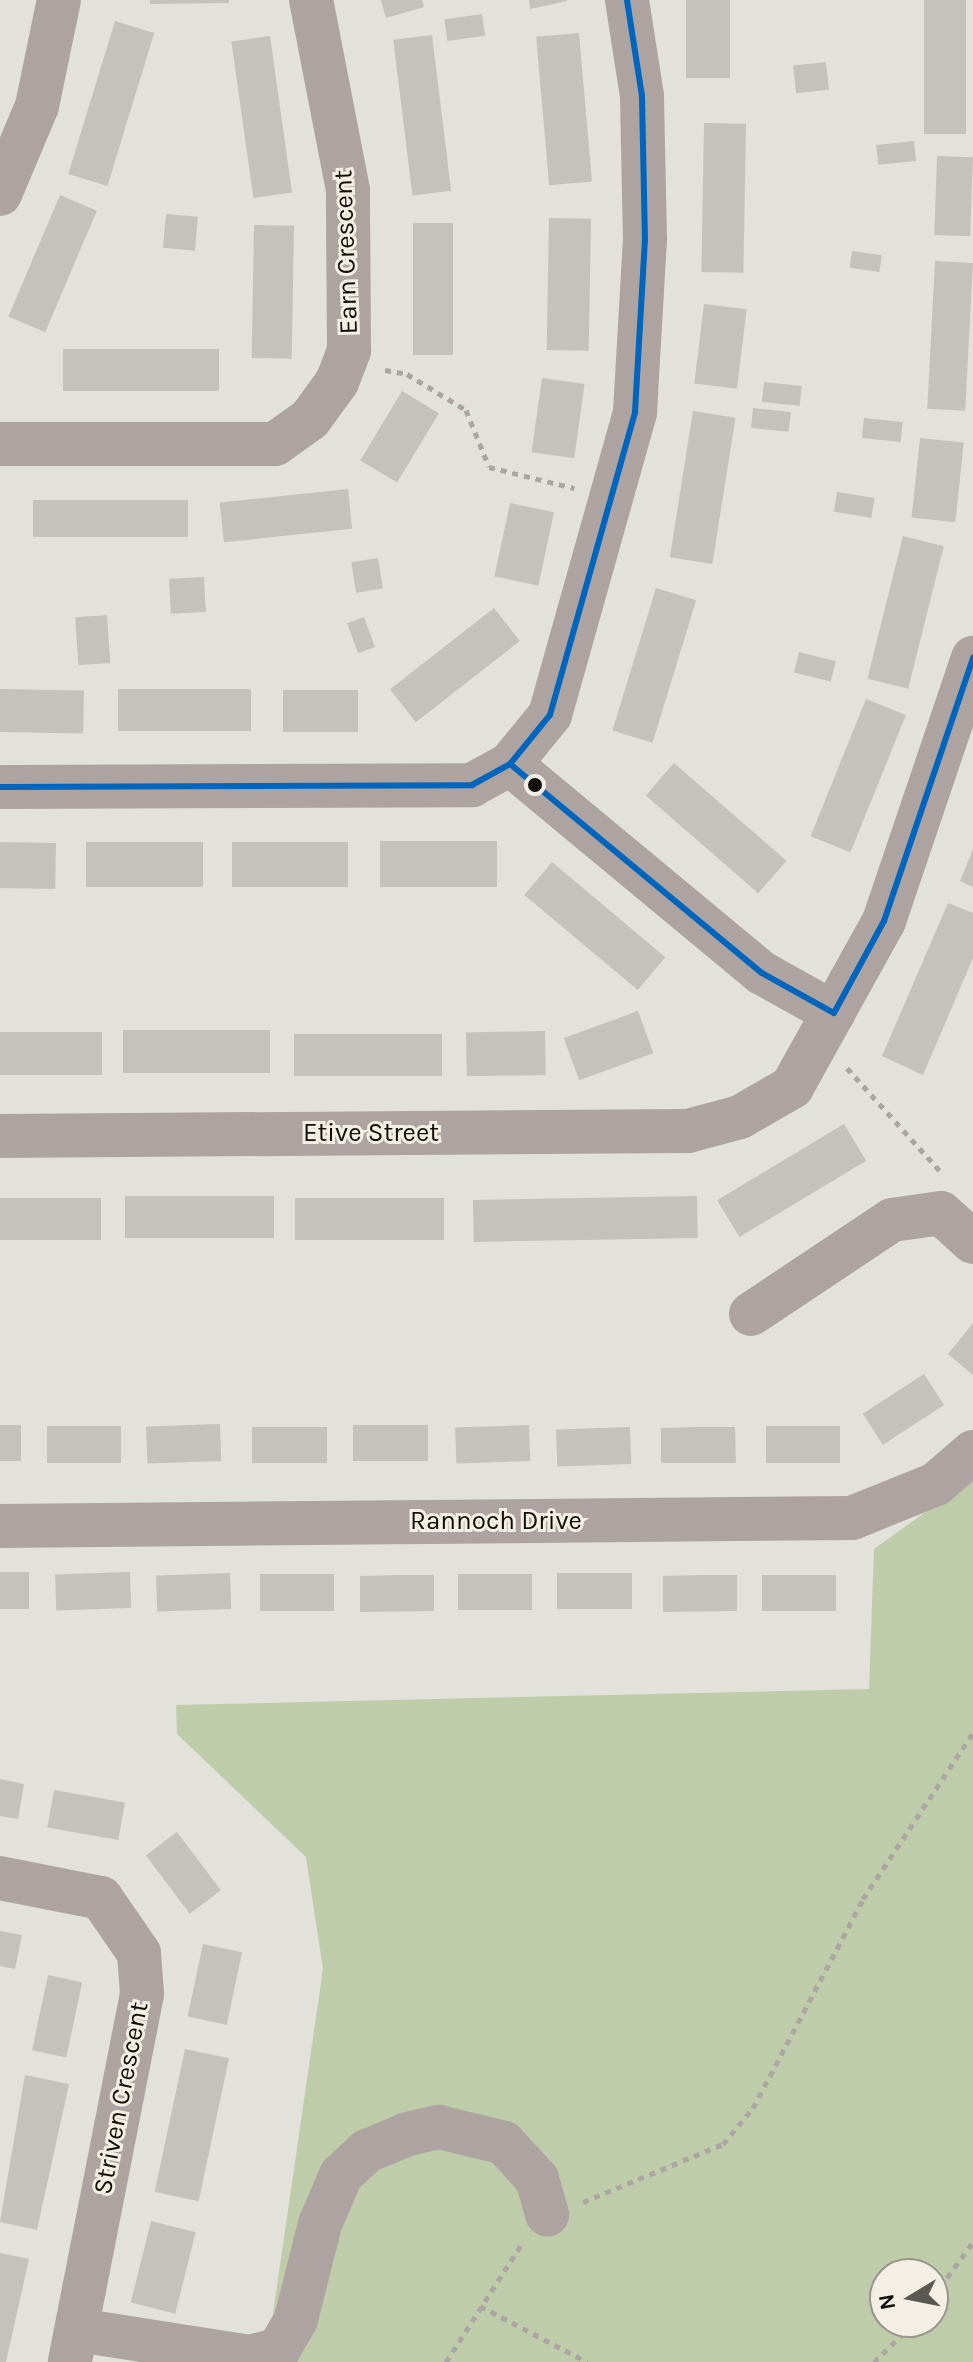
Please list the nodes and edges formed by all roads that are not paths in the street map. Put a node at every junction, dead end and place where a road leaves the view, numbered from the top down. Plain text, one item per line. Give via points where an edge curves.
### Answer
1 (59, 0) edge
2 (311, 0) edge
3 (627, 0) edge
4 (0, 194) edge
5 (0, 444) edge
6 (973, 658) edge
7 (510, 764) junction
8 (0, 787) edge
9 (827, 1025) junction
10 (0, 1136) edge
11 (973, 1242) edge
12 (751, 1314) dead end
13 (973, 1452) edge
14 (0, 1526) edge
15 (0, 1878) edge
16 (547, 2215) road end
17 (74, 2346) edge

1 - 4 street via 37,106
2 - 5 street, Earn Crescent via 348,190 344,362 310,419 275,444
3 - 7 street via 642,96 645,241 635,412 615,499 550,715
6 - 9 street, Etive Street via 884,921
7 - 8 street via 472,785
7 - 9 street
9 - 10 street, Etive Street via 792,1087 740,1117 688,1131
11 - 12 street via 941,1213 906,1216
13 - 14 street, Rannoch Drive via 936,1484 852,1518
15 - 17 street, Striven Crescent via 101,1898 139,1953 142,1994
16 - 17 street via 537,2179 504,2143 439,2127 408,2134 367,2151 341,2175 320,2224 296,2319 279,2349 250,2357

